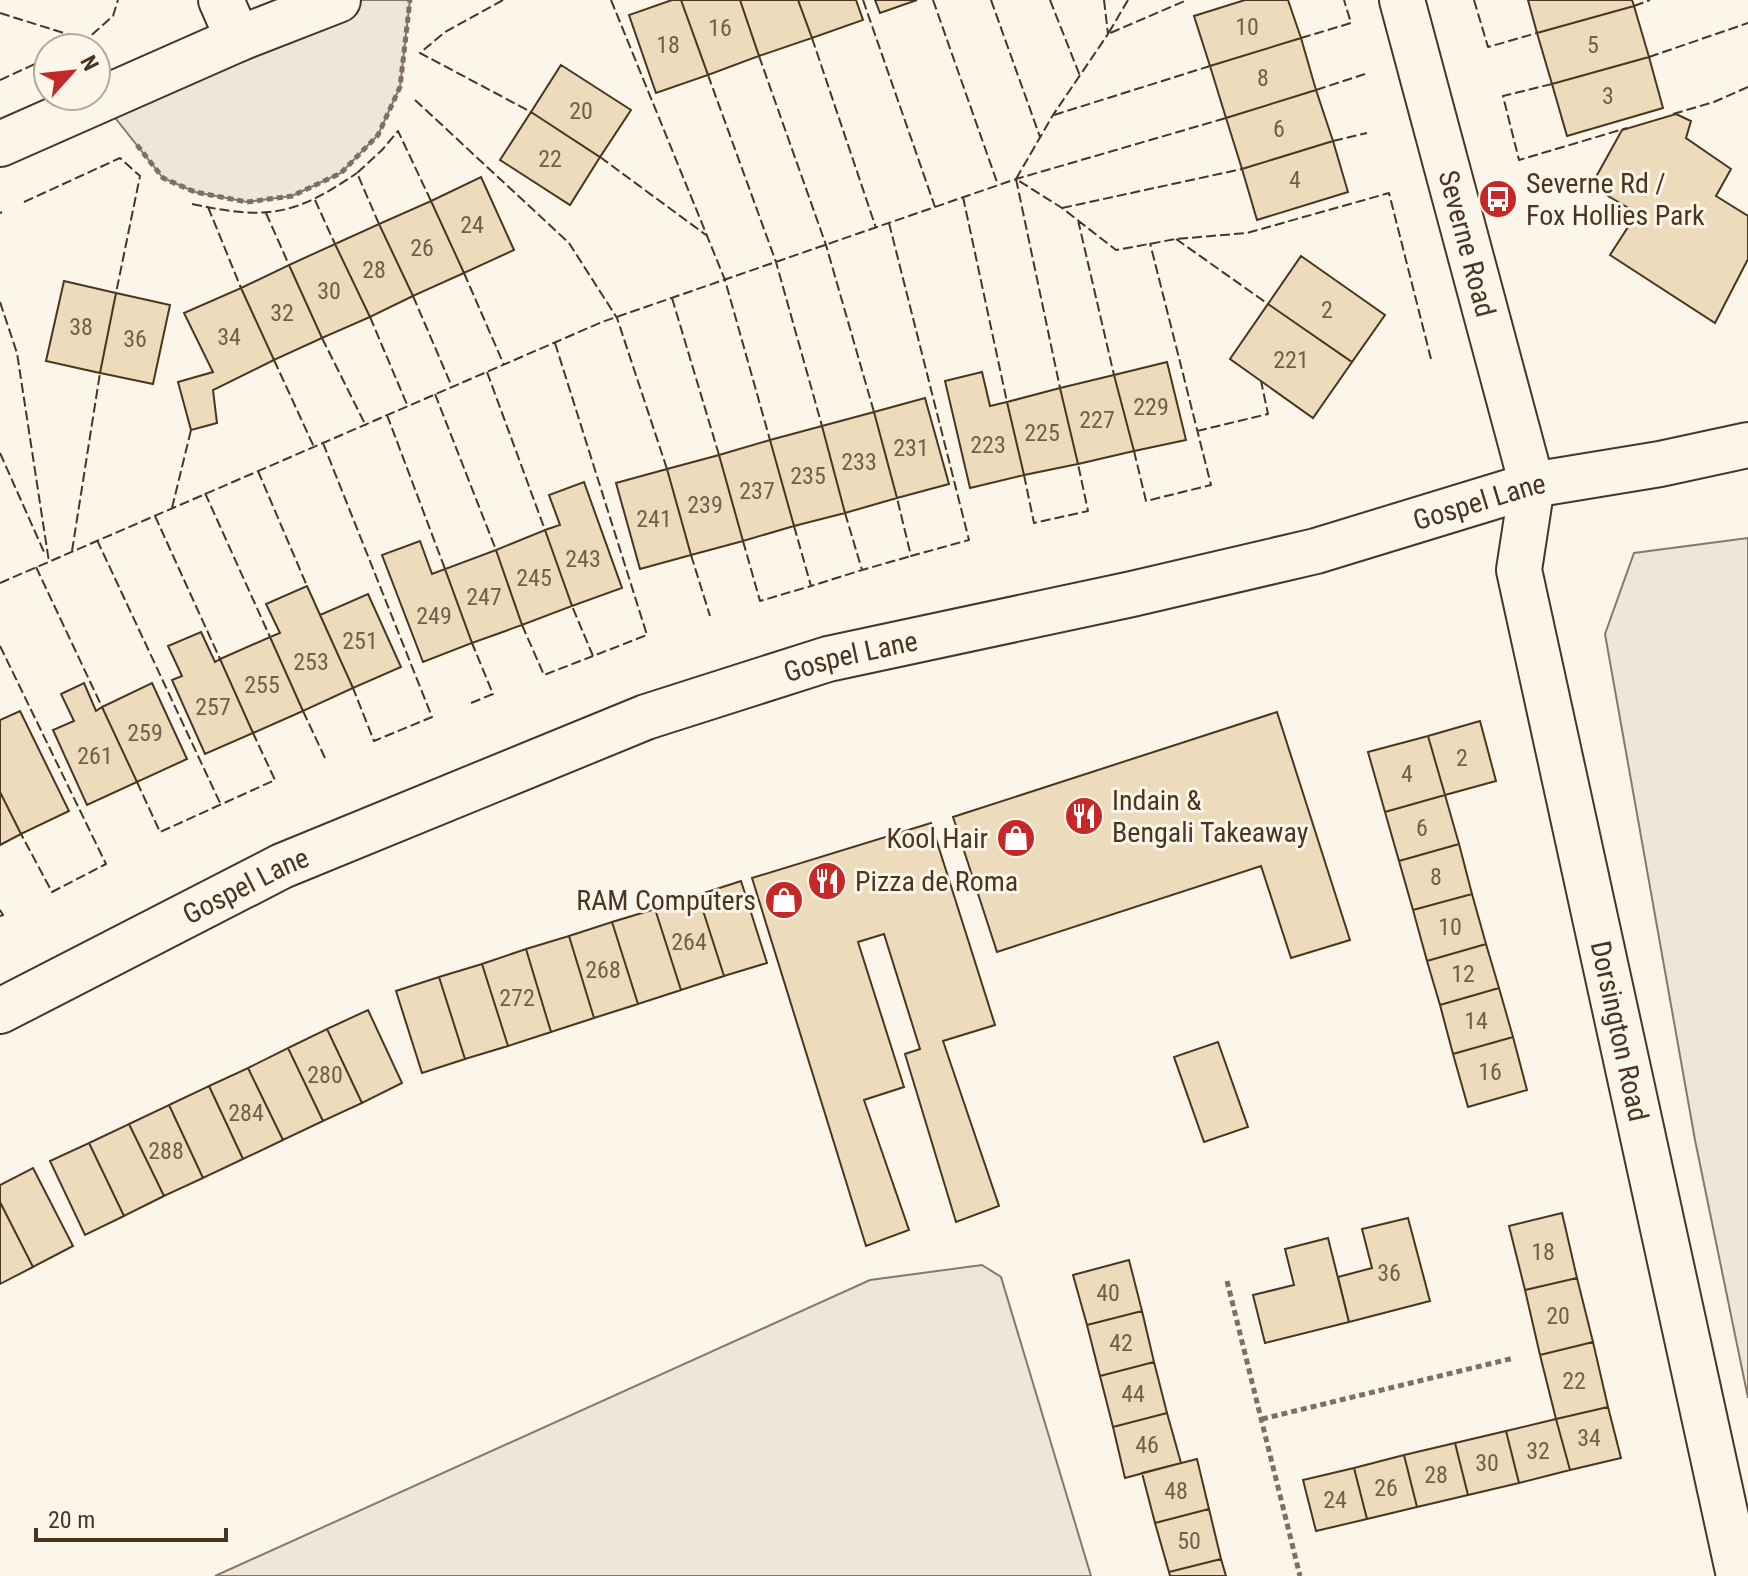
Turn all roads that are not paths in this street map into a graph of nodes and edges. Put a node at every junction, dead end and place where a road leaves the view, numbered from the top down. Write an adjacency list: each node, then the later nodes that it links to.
1 (338, 0): 3 (street)
2 (1402, 0): 6 (street, Severne Road)
3 (229, 19): 4 (street)
4 (0, 144)
5 (1748, 445): 6 (street, Gospel Lane)
6 (1532, 485): 7 (street, Gospel Lane); 8 (street, Dorsington Road)
7 (0, 1011)
8 (1739, 1576)

